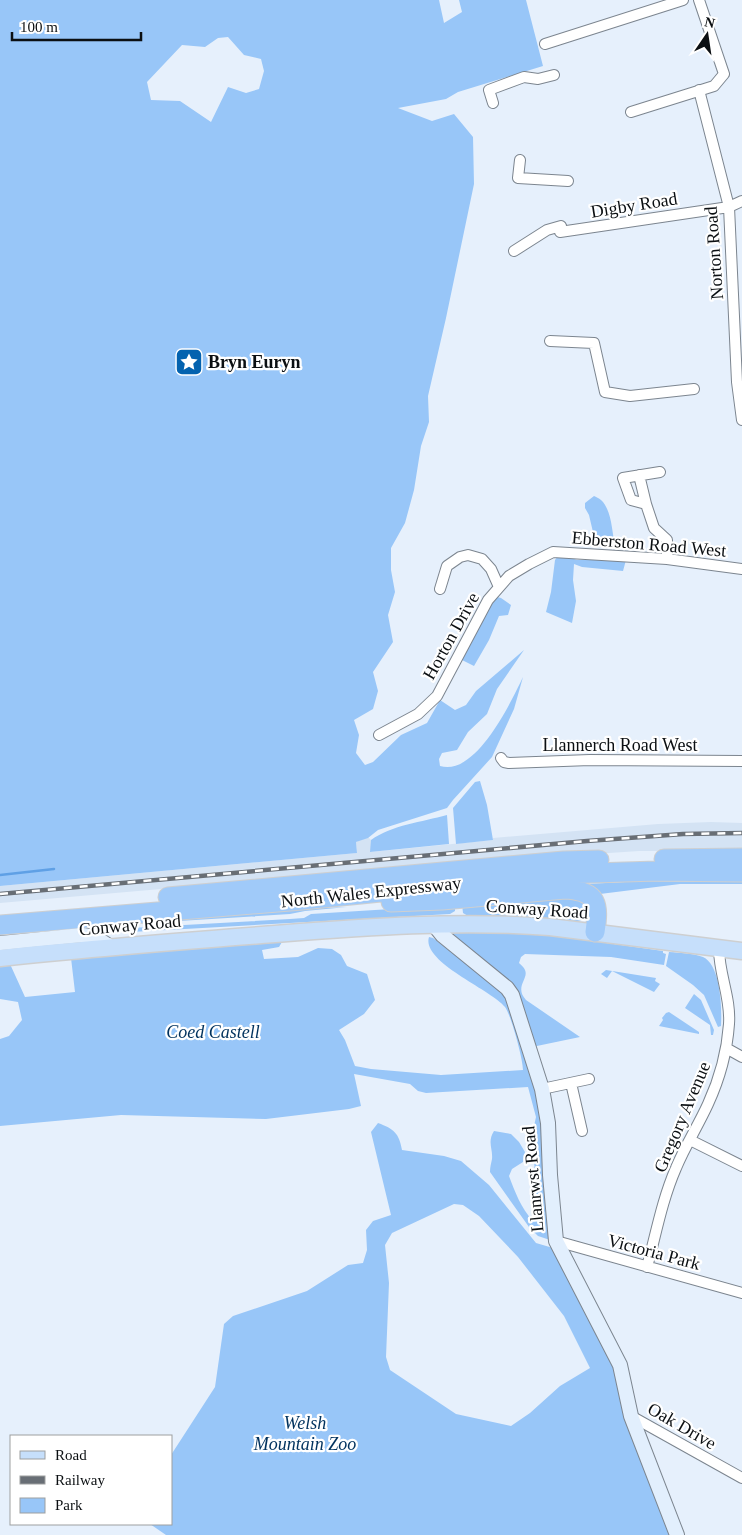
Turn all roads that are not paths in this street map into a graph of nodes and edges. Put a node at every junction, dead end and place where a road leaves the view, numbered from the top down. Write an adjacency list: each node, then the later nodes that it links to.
1 (683, 0): 3 (street)
2 (699, 0): 5 (street)
3 (544, 44)
4 (554, 75): 6 (street)
5 (699, 90): 7 (street); 11 (street, Norton Road)
6 (493, 103)
7 (631, 112)
8 (520, 160): 9 (street)
9 (568, 182)
10 (742, 201): 11 (street, Digby Road)
11 (730, 207): 12 (street, Digby Road); 15 (street, Norton Road)
12 (514, 251)
13 (550, 341): 14 (street)
14 (694, 390)
15 (742, 420)
16 (660, 472): 17 (street)
17 (639, 475): 18 (street); 18 (street)
18 (646, 504): 20 (street)
19 (552, 552): 20 (street, Ebberston Road West); 22 (street, Horton Drive)
20 (666, 559): 21 (street, Ebberston Road West)
21 (742, 569)
22 (499, 587): 23 (street); 24 (street, Horton Drive)
23 (440, 589)
24 (379, 735)
25 (501, 758): 26 (street, Llannerch Road West)
26 (742, 761)
27 (742, 858): 30 (highway, North Wales Expressway)
28 (742, 872): 29 (highway, North Wales Expressway)
29 (302, 900): 31 (highway, North Wales Expressway); 33 (highway)
30 (0, 912)
31 (0, 925)
32 (434, 925): 33 (main road, Conway Road); 35 (main road, Conway Road); 43 (street, Llanrwst Road)
33 (595, 932): 36 (main road, Conway Road)
34 (0, 943): 35 (street)
35 (110, 946): 38 (main road, Conway Road)
36 (718, 949): 37 (main road, Conway Road); 39 (street, Gregory Avenue)
37 (742, 952)
38 (0, 958)
39 (726, 1048): 40 (street); 45 (street, Gregory Avenue)
40 (742, 1057)
41 (588, 1079): 42 (street)
42 (571, 1083): 43 (street); 44 (street)
43 (542, 1089): 47 (street, Llanrwst Road)
44 (582, 1131)
45 (690, 1140): 46 (street); 48 (street, Gregory Avenue)
46 (742, 1166)
47 (556, 1242): 48 (street, Victoria Park); 50 (street, Llanrwst Road)
48 (647, 1267): 49 (street, Victoria Park)
49 (742, 1293)
50 (631, 1416): 51 (street, Oak Drive); 52 (street, Llanrwst Road)
51 (742, 1478)
52 (677, 1535)

